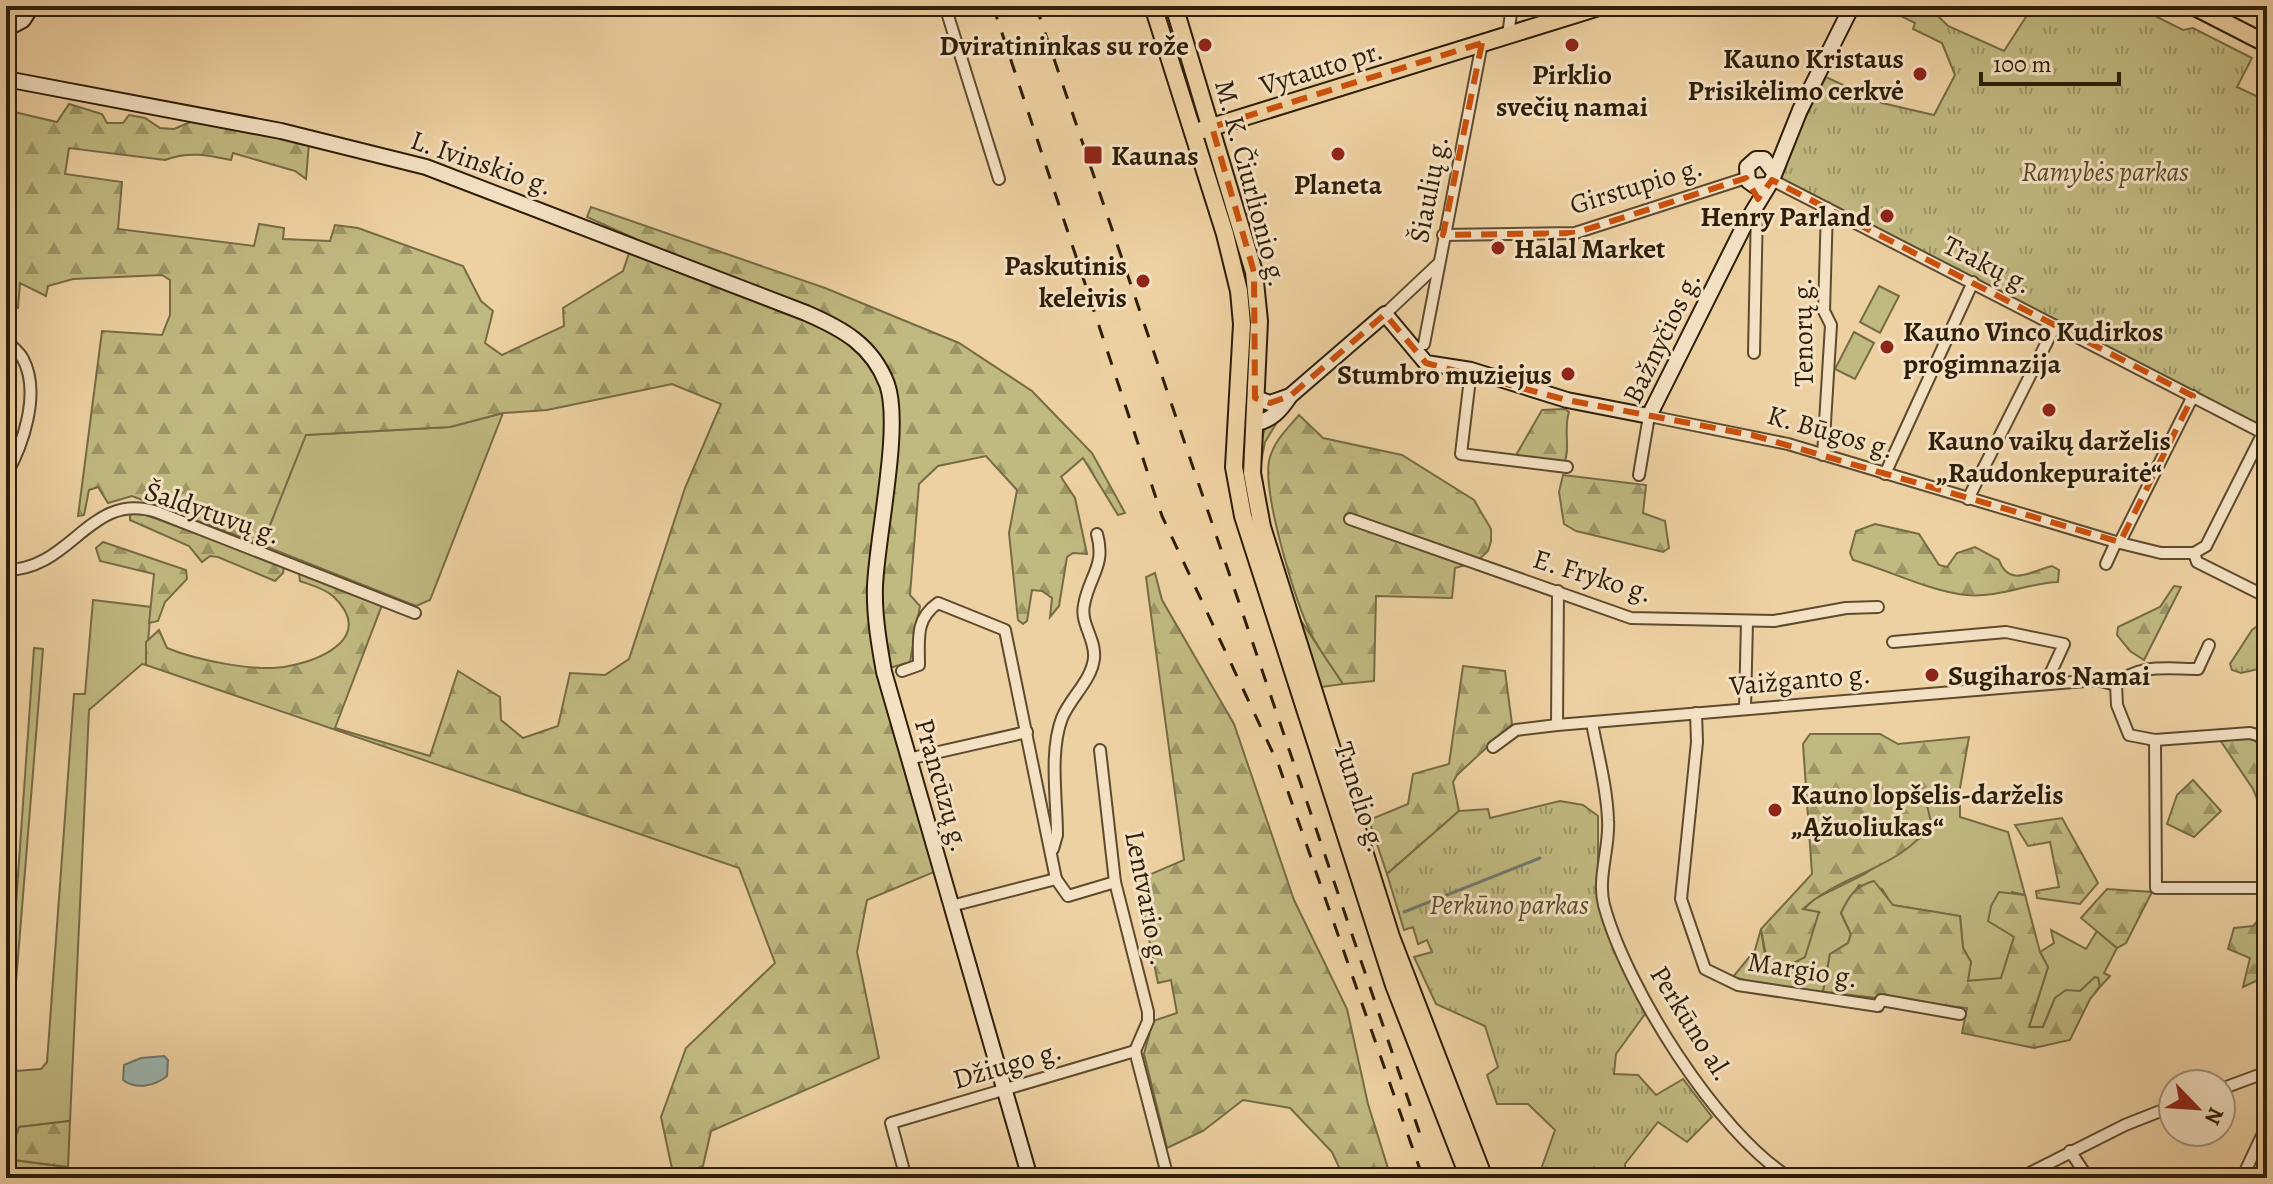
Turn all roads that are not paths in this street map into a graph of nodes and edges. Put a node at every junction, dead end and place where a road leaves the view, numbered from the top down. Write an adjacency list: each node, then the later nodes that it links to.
1 (32, 6): 9 (street)
2 (945, 6): 19 (street)
3 (1153, 6): 15 (main road, M. K. Čiurlionio g.)
4 (1174, 6): 14 (main road, M. K. Čiurlionio g.)
5 (1512, 6): 10 (street)
6 (1602, 6): 10 (main road, Vytauto pr.)
7 (1852, 6): 18 (street, Bažnyčios g.)
8 (2193, 6): 12 (main road)
9 (6, 29)
10 (1508, 35): 11 (main road, Vytauto pr.)
11 (1482, 43): 14 (main road, Vytauto pr.); 23 (street, Šiaulių g.)
12 (2267, 44)
13 (6, 79): 32 (street, L. Ivinskio g.)
14 (1212, 127): 15 (main road, Vytauto pr.); 16 (main road, M. K. Čiurlionio g.)
15 (1192, 133): 17 (main road, M. K. Čiurlionio g.)
16 (1223, 163): 17 (main road); 35 (main road, M. K. Čiurlionio g.)
17 (1204, 169): 37 (main road, M. K. Čiurlionio g.)
18 (1763, 177): 20 (street, Bažnyčios g.); 21 (street, Trakų g.); 22 (street, Bažnyčios g.); 23 (street, Girstupio g.)
19 (999, 179)
20 (1757, 205): 22 (street, Bažnyčios g.); 30 (street, Bažnyčios g.)
21 (1827, 208): 25 (street, Trakų g.); 40 (street, Tenorų g.)
22 (1744, 226): 36 (street, Bažnyčios g.)
23 (1443, 235): 24 (street, Šiaulių g.)
24 (1438, 264): 26 (street); 29 (street, Šiaulių g.)
25 (1973, 282): 27 (street, Trakų g.); 42 (street)
26 (1385, 314): 31 (street, K. Būgos g.); 33 (street)
27 (2055, 326): 34 (street, Trakų g.); 45 (street)
28 (6, 340): 43 (street)
29 (1424, 344)
30 (1754, 353)
31 (1471, 370): 36 (street, K. Būgos g.); 41 (street)
32 (890, 396): 71 (street, Prancūzų g.)
33 (1290, 396): 35 (street); 38 (street)
34 (2193, 396): 39 (street, Trakų g.); 48 (street)
35 (1255, 398): 38 (main road, M. K. Čiurlionio g.)
36 (1649, 416): 40 (street, K. Būgos g.); 44 (street, Bažnyčios g.)
37 (1234, 424): 38 (main road); 88 (main road, Tunelio g.)
38 (1254, 424): 89 (main road, Tunelio g.)
39 (2265, 434): 49 (street)
40 (1823, 455): 42 (street, K. Būgos g.)
41 (1567, 467)
42 (1885, 474): 45 (street, K. Būgos g.)
43 (6, 475)
44 (1639, 475)
45 (1968, 499): 48 (street, K. Būgos g.)
46 (1350, 519): 52 (street, E. Fryko g.)
47 (1097, 534): 72 (street)
48 (2118, 542): 49 (street, K. Būgos g.); 50 (street)
49 (2194, 553): 53 (street)
50 (2106, 564)
51 (6, 570): 55 (street, Šaldytuvų g.)
52 (1558, 591): 56 (street, E. Fryko g.); 65 (street)
53 (2267, 597)
54 (1878, 607): 56 (street, E. Fryko g.)
55 (415, 613)
56 (1747, 621): 62 (street)
57 (1893, 642): 60 (street)
58 (2209, 645): 61 (street, Vaižganto g.)
59 (902, 671): 66 (street)
60 (2046, 683): 61 (street, Vaižganto g.); 62 (street, Vaižganto g.)
61 (2116, 685): 68 (street)
62 (1745, 708): 63 (street, Vaižganto g.)
63 (1696, 713): 64 (street, Vaižganto g.); 77 (street, Margio g.)
64 (1592, 723): 65 (street, Vaižganto g.); 90 (street, Perkūno al.)
65 (1557, 725): 69 (street, Vaižganto g.)
66 (1027, 732): 71 (street); 72 (street)
67 (2267, 738): 68 (street)
68 (2155, 740): 75 (street)
69 (1493, 747)
70 (1100, 750): 74 (street, Lentvario g.)
71 (908, 759): 76 (street, Prancūzų g.)
72 (1051, 853): 73 (street)
73 (1056, 879): 74 (street); 76 (street)
74 (1115, 882): 78 (street, Lentvario g.)
75 (2267, 888)
76 (951, 906): 81 (street, Prancūzų g.)
77 (1960, 1014)
78 (1135, 1051): 81 (street, Džiugo g.); 87 (street)
79 (2267, 1072): 80 (street)
80 (2237, 1083)
81 (1004, 1090): 85 (street, Džiugo g.); 86 (street, Prancūzų g.)
82 (2157, 1113): 84 (street)
83 (2267, 1125): 93 (street)
84 (2070, 1151): 91 (street); 92 (street)
85 (906, 1178)
86 (1030, 1178)
87 (1168, 1178)
88 (1469, 1178)
89 (1484, 1178)
90 (1790, 1178)
91 (2020, 1178)
92 (2088, 1178)
93 (2242, 1178)

